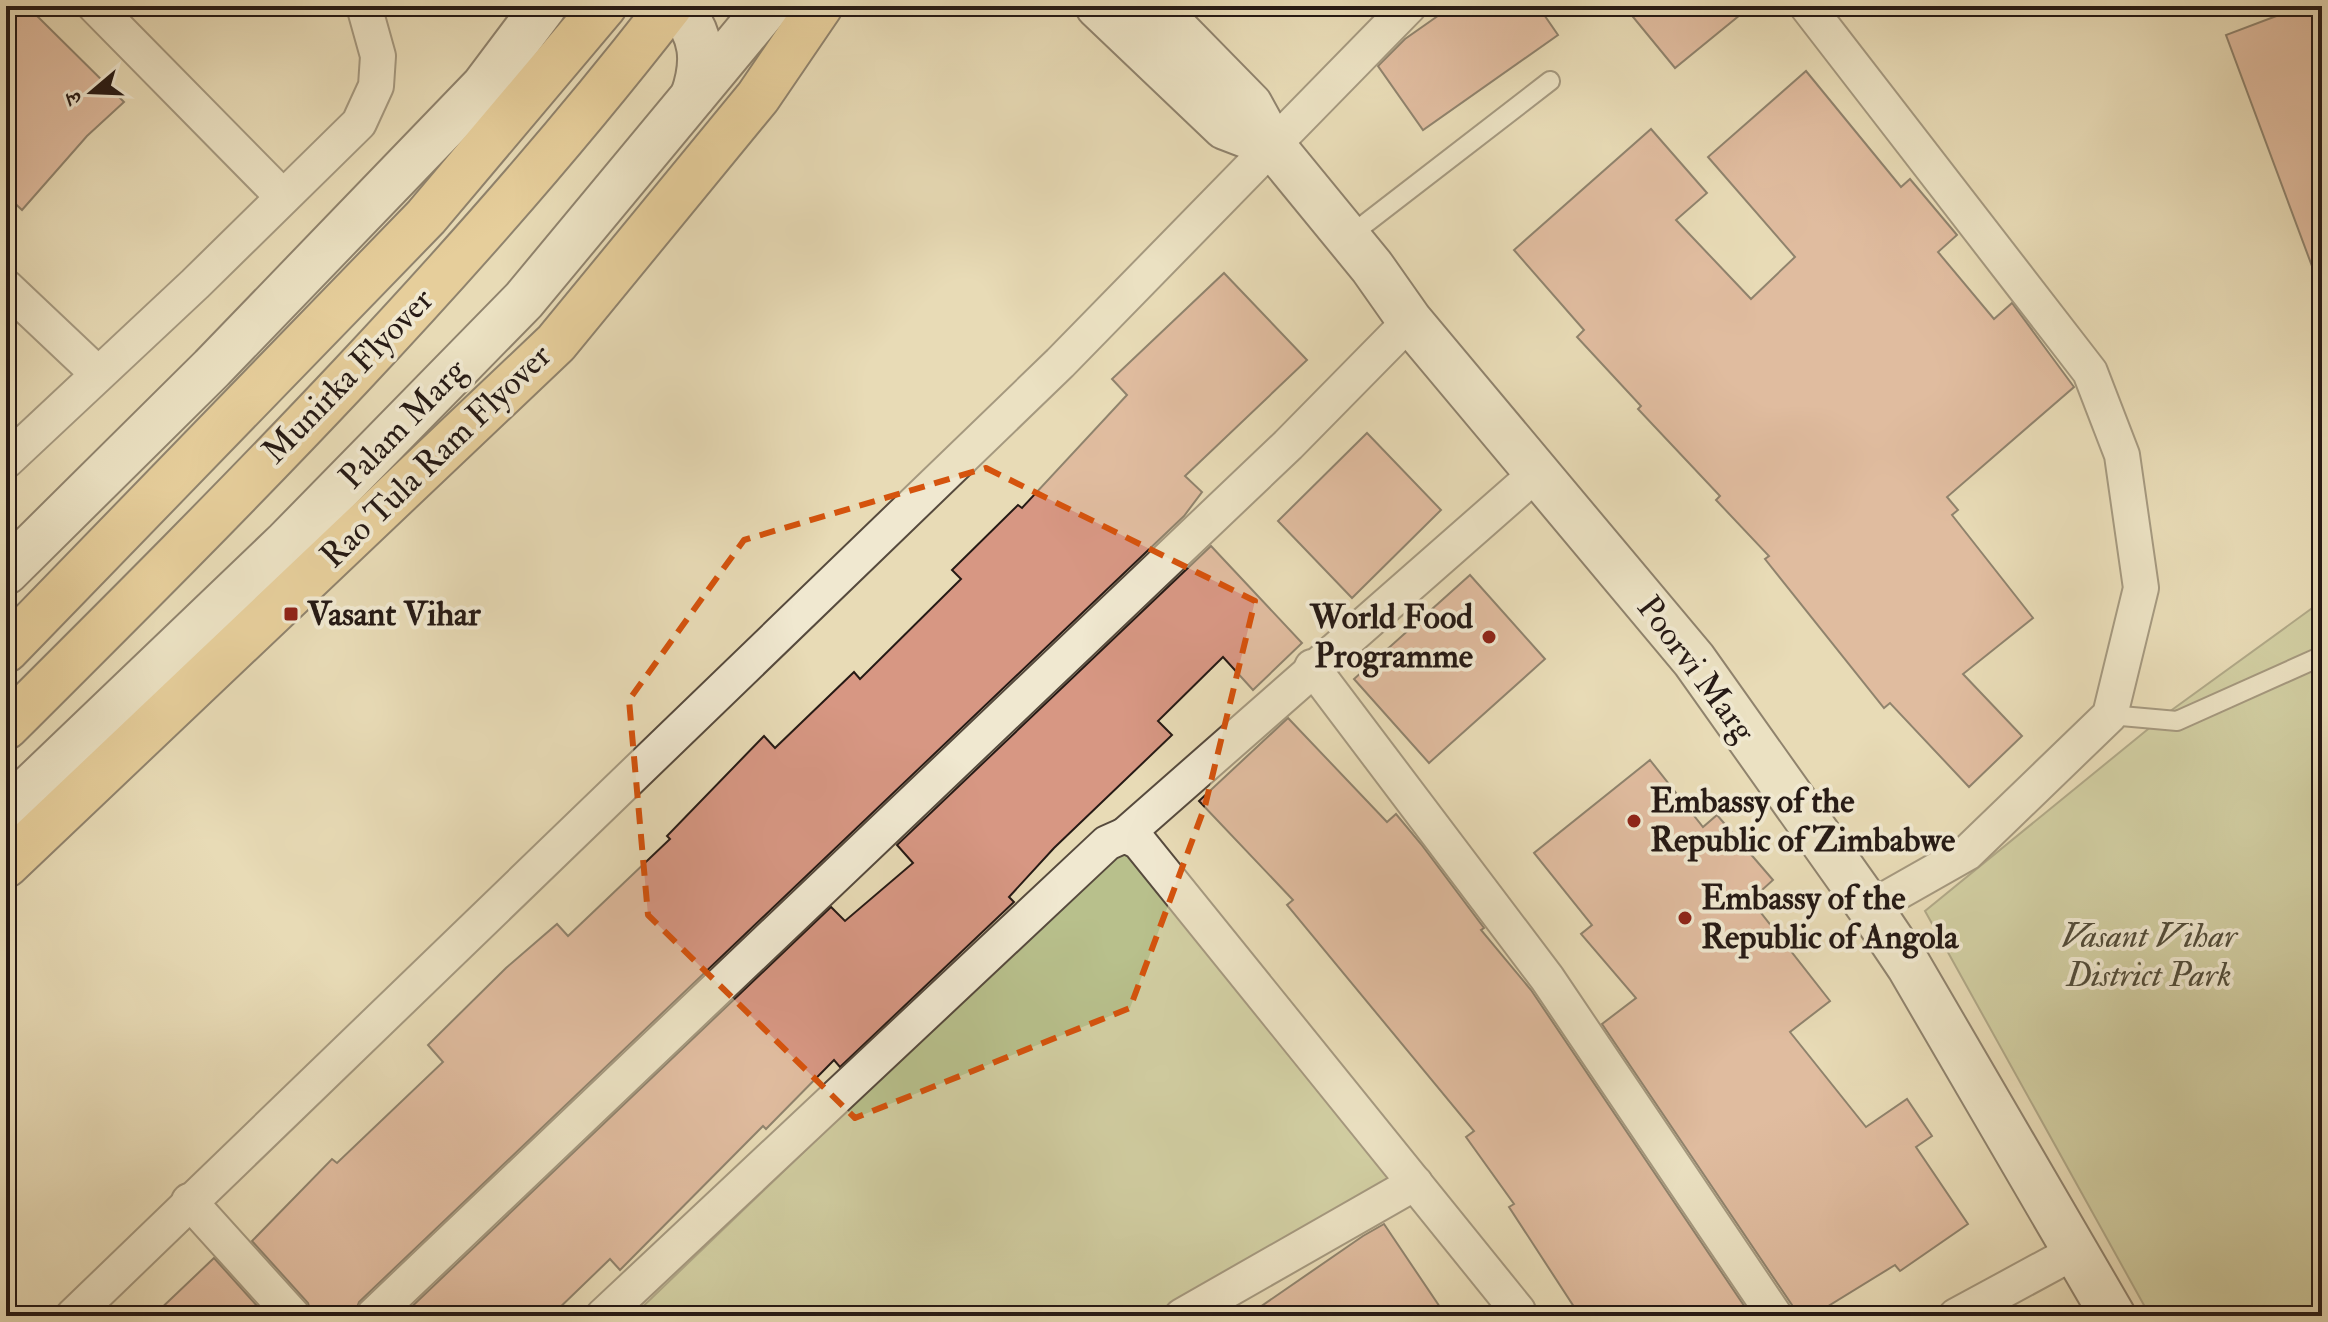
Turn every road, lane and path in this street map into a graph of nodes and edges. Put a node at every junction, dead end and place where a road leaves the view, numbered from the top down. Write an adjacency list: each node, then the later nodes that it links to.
1 (95, 6): 16 (street)
2 (364, 6): 16 (street)
3 (544, 6): 23 (main road)
4 (604, 6): 24 (main road, Munirka Flyover)
5 (670, 6): 28 (main road, Munirka Flyover)
6 (678, 6): 14 (main road)
7 (768, 6): 14 (main road, Palam Marg)
8 (820, 6): 31 (main road, Rao Tula Ram Flyover)
9 (1098, 6): 15 (main road, Poorvi Marg)
10 (1153, 6): 15 (main road, Poorvi Marg)
11 (1409, 6): 15 (street)
12 (1807, 6): 27 (street)
13 (1550, 81): 17 (lane)
14 (693, 96): 29 (main road, Palam Marg)
15 (1272, 145): 17 (main road, Poorvi Marg); 34 (street)
16 (283, 197): 20 (street)
17 (1348, 237): 19 (main road, Poorvi Marg)
18 (6, 287): 20 (street)
19 (1410, 321): 22 (main road, Poorvi Marg); 39 (street)
20 (98, 374): 21 (street)
21 (6, 461)
22 (1537, 473): 26 (street); 32 (main road, Poorvi Marg)
23 (6, 572)
24 (6, 650)
25 (2322, 656): 27 (lane)
26 (1312, 667): 30 (street); 42 (street)
27 (2110, 715): 32 (street)
28 (6, 727)
29 (6, 811)
30 (1125, 835): 33 (street); 40 (street)
31 (6, 865)
32 (1870, 908): 35 (main road, Poorvi Marg)
33 (1415, 1183): 36 (street); 41 (street)
34 (189, 1201): 37 (street); 38 (street)
35 (2074, 1252): 43 (street); 44 (main road, Poorvi Marg)
36 (1518, 1311)
37 (73, 1316)
38 (293, 1316)
39 (373, 1316)
40 (603, 1316)
41 (1182, 1316)
42 (1775, 1316)
43 (1956, 1316)
44 (2113, 1316)

